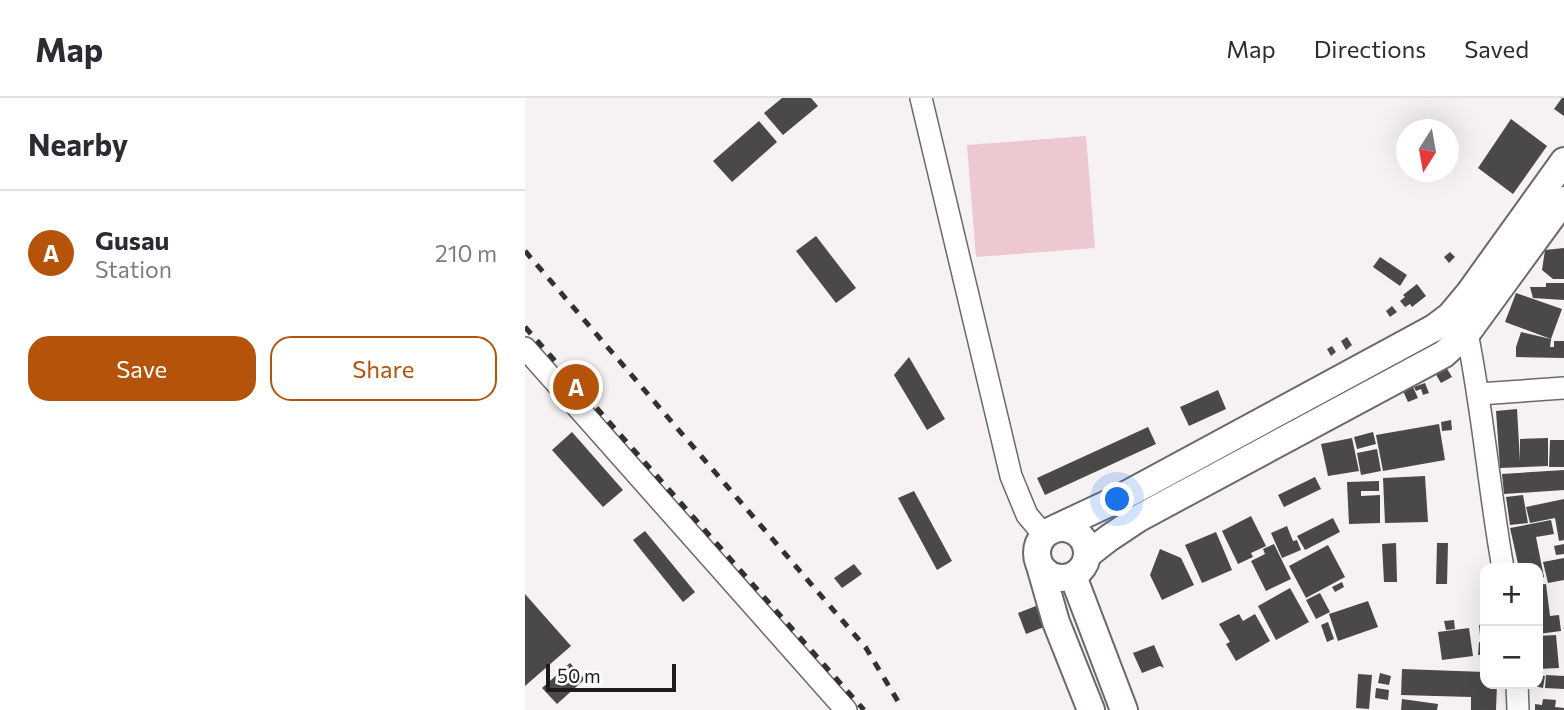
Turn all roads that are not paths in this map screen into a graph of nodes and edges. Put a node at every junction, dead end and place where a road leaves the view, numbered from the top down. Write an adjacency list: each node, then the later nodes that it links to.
1 (921, 98): 8 (street)
2 (1564, 161): 8 (street)
3 (1564, 200): 4 (street)
4 (1467, 333): 7 (street); 11 (street)
5 (525, 348): 13 (street)
6 (1564, 388): 7 (street)
7 (1479, 394): 9 (street)
8 (1050, 531): 10 (street); 11 (street)
9 (1502, 563)
10 (1040, 566): 11 (street); 14 (street)
11 (1080, 566): 15 (street)
12 (1517, 689): 16 (street)
13 (846, 710)
14 (1091, 710)
15 (1124, 710)
16 (1518, 710)

